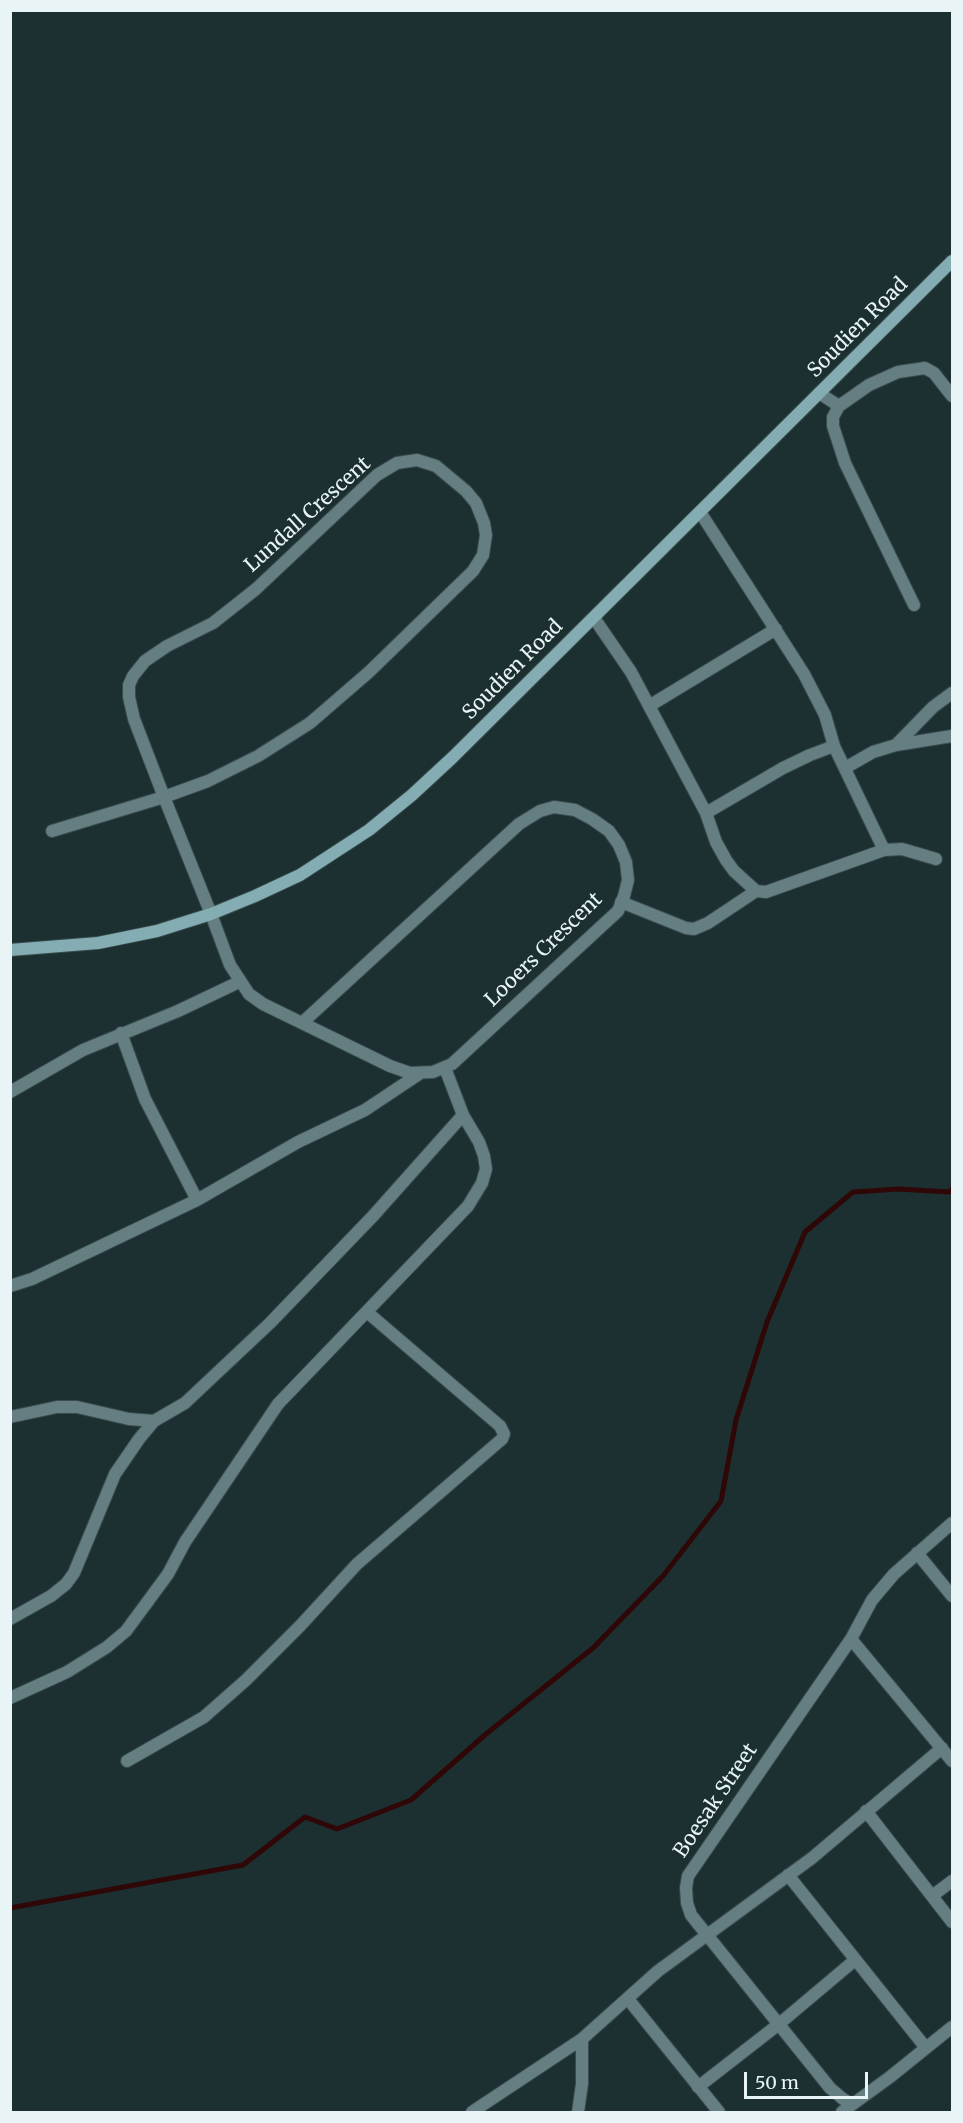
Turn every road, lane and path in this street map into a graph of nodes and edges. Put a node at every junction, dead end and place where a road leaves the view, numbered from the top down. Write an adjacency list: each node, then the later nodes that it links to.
1 (952, 261): 2 (street, Soudien Road)
2 (819, 393): 4 (street); 5 (street, Soudien Road)
3 (952, 396): 4 (street)
4 (839, 406): 6 (street)
5 (700, 512): 7 (street, Soudien Road); 8 (street)
6 (915, 605)
7 (594, 618): 10 (street); 22 (street, Soudien Road)
8 (776, 629): 10 (street); 13 (street)
9 (952, 693): 12 (street)
10 (649, 706): 16 (street)
11 (952, 736): 12 (street)
12 (896, 745): 14 (street)
13 (834, 746): 14 (street); 16 (street)
14 (845, 768): 18 (street)
15 (164, 797): 15 (street, Lundall Crescent); 17 (street); 22 (street, Lundall Crescent)
16 (706, 813): 20 (street)
17 (52, 831)
18 (884, 850): 19 (street); 20 (street)
19 (936, 859)
20 (756, 891): 21 (street)
21 (621, 902): 25 (street, Looers Crescent); 27 (street, Looers Crescent)
22 (211, 914): 23 (street, Soudien Road); 24 (street, Looers Crescent)
23 (10, 950)
24 (239, 982): 25 (street, Looers Crescent); 26 (street)
25 (303, 1022): 28 (street, Looers Crescent)
26 (121, 1033): 29 (street); 31 (street)
27 (445, 1068): 28 (street, Looers Crescent); 30 (street)
28 (419, 1074): 31 (street)
29 (10, 1092)
30 (463, 1115): 33 (street); 35 (street)
31 (197, 1200): 32 (street)
32 (10, 1286)
33 (367, 1312): 41 (street); 43 (street)
34 (10, 1417): 35 (street)
35 (154, 1421): 39 (street)
36 (952, 1523): 37 (street, Boesak Street)
37 (917, 1553): 38 (street); 40 (street, Boesak Street)
38 (952, 1596)
39 (10, 1619)
40 (851, 1639): 42 (street); 50 (street, Boesak Street)
41 (10, 1698)
42 (942, 1749): 44 (street); 45 (street)
43 (127, 1761)
44 (952, 1761)
45 (866, 1811): 46 (street); 48 (street)
46 (788, 1875): 50 (street); 51 (street)
47 (952, 1881): 48 (street)
48 (932, 1896): 49 (street)
49 (952, 1922)
50 (706, 1935): 52 (street); 53 (street, Boesak Street)
51 (855, 1960): 53 (street); 56 (street)
52 (628, 1999): 55 (street); 57 (street)
53 (779, 2024): 57 (street); 58 (street, Boesak Street)
54 (952, 2027): 56 (street, Boesak Street)
55 (582, 2039): 59 (street); 60 (street)
56 (926, 2048): 58 (street, Boesak Street)
57 (698, 2087): 61 (street)
58 (847, 2108)
59 (471, 2112)
60 (578, 2112)
61 (719, 2112)

